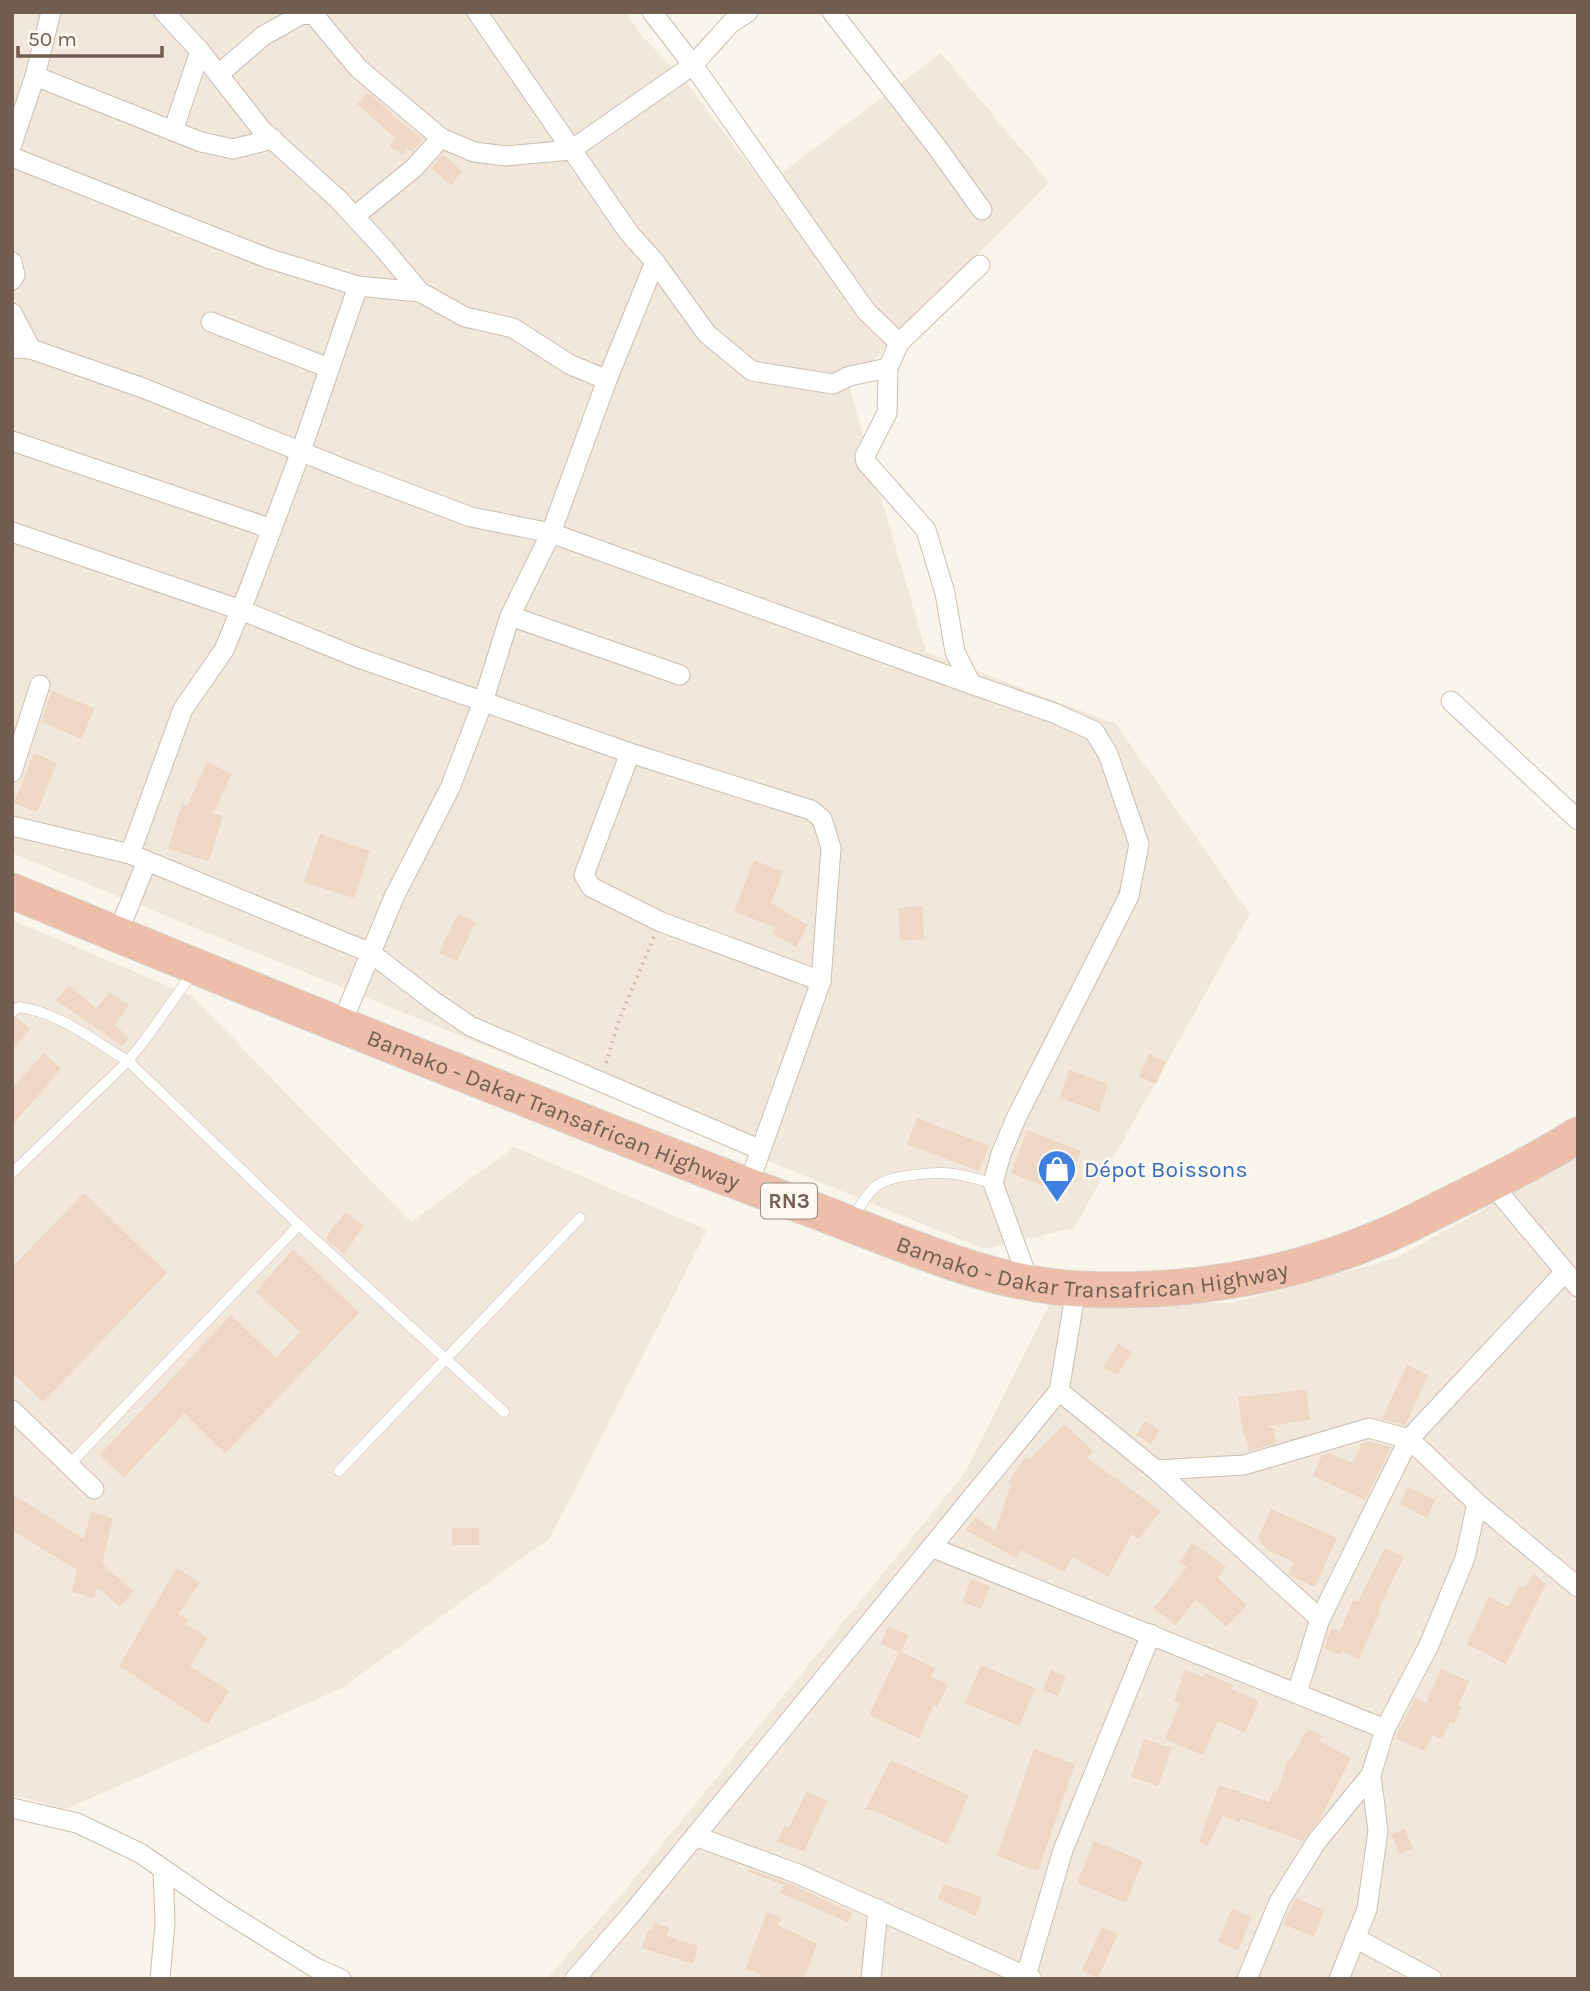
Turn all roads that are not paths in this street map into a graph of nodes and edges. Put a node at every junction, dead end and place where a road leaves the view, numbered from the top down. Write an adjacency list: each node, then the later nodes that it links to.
1 (51, 12): 10 (street)
2 (164, 12): 7 (street)
3 (477, 12): 15 (street)
4 (652, 12): 8 (street)
5 (748, 12): 8 (street)
6 (832, 12): 17 (street)
7 (200, 51): 9 (street); 11 (street)
8 (693, 65): 15 (street); 27 (street)
9 (219, 74): 12 (street); 13 (street)
10 (34, 76): 11 (street); 14 (street)
11 (173, 131): 13 (street)
12 (441, 138): 15 (street); 18 (street)
13 (273, 139): 18 (street)
14 (12, 144)
15 (571, 150): 20 (street)
16 (12, 157): 23 (street)
17 (982, 210)
18 (355, 216): 24 (street)
19 (12, 262): 22 (street)
20 (655, 262): 30 (street); 31 (street)
21 (980, 265): 27 (street)
22 (12, 280)
23 (358, 286): 24 (street); 29 (street)
24 (420, 292): 31 (street)
25 (12, 313): 28 (street)
26 (211, 322): 29 (street)
27 (899, 343): 30 (street)
28 (22, 348): 33 (street)
29 (329, 368): 33 (street)
30 (888, 368): 40 (street)
31 (607, 380): 36 (street)
32 (12, 441): 34 (street)
33 (301, 451): 34 (street); 36 (street)
34 (272, 528): 37 (street)
35 (12, 532): 37 (street)
36 (551, 533): 38 (street); 40 (street)
37 (241, 610): 43 (street); 48 (street)
38 (510, 616): 39 (street); 43 (street)
39 (680, 675)
40 (971, 684): 60 (street)
41 (40, 685): 45 (street)
42 (1451, 701): 46 (street)
43 (484, 702): 44 (street); 51 (street)
44 (630, 753): 53 (street); 53 (street)
45 (12, 772)
46 (1578, 820)
47 (12, 826): 48 (street)
48 (139, 858): 50 (street); 51 (street)
49 (12, 891): 50 (highway, Bamako - Dakar Transafrican Highway / RN3)
50 (117, 935): 52 (highway, Bamako - Dakar Transafrican Highway / RN3)
51 (371, 953): 55 (street); 58 (street)
52 (196, 968): 55 (highway, Bamako - Dakar Transafrican Highway / RN3); 56 (lane)
53 (821, 981): 58 (street)
54 (12, 1012): 56 (lane)
55 (341, 1025): 62 (highway, Bamako - Dakar Transafrican Highway / RN3)
56 (128, 1060): 59 (lane); 65 (lane)
57 (1578, 1135): 61 (highway, Bamako - Dakar Transafrican Highway / RN3)
58 (761, 1150): 62 (street)
59 (12, 1173)
60 (993, 1183): 64 (lane); 67 (street)
61 (1490, 1183): 66 (street); 68 (highway, Bamako - Dakar Transafrican Highway / RN3)
62 (748, 1186): 64 (highway, Bamako - Dakar Transafrican Highway / RN3)
63 (580, 1218): 69 (lane)
64 (851, 1223): 67 (highway, Bamako - Dakar Transafrican Highway / RN3)
65 (299, 1225): 69 (lane); 74 (lane)
66 (1571, 1280): 73 (street)
67 (1029, 1282): 68 (highway, Bamako - Dakar Transafrican Highway / RN3)
68 (1076, 1289): 70 (street)
69 (446, 1359): 72 (lane); 76 (lane)
70 (1059, 1391): 75 (street); 79 (street)
71 (12, 1410): 74 (street)
72 (504, 1412)
73 (1409, 1439): 75 (street); 78 (street); 81 (street)
74 (69, 1465): 77 (street)
75 (1156, 1470): 81 (street)
76 (339, 1471)
77 (94, 1489)
78 (1477, 1503): 80 (street); 84 (street)
79 (932, 1547): 82 (street); 87 (street)
80 (1578, 1587)
81 (1320, 1619): 83 (street)
82 (1151, 1634): 83 (street); 91 (street)
83 (1297, 1693): 84 (street)
84 (1384, 1729): 85 (street)
85 (1371, 1775): 90 (street); 96 (street)
86 (12, 1808): 88 (street)
87 (695, 1836): 89 (street); 94 (street)
88 (163, 1869): 92 (street); 93 (street)
89 (878, 1909): 91 (street); 95 (street)
90 (1355, 1938): 97 (street); 98 (street)
91 (1028, 1978)
92 (160, 1979)
93 (341, 1979)
94 (575, 1979)
95 (871, 1979)
96 (1247, 1979)
97 (1339, 1979)
98 (1432, 1979)

